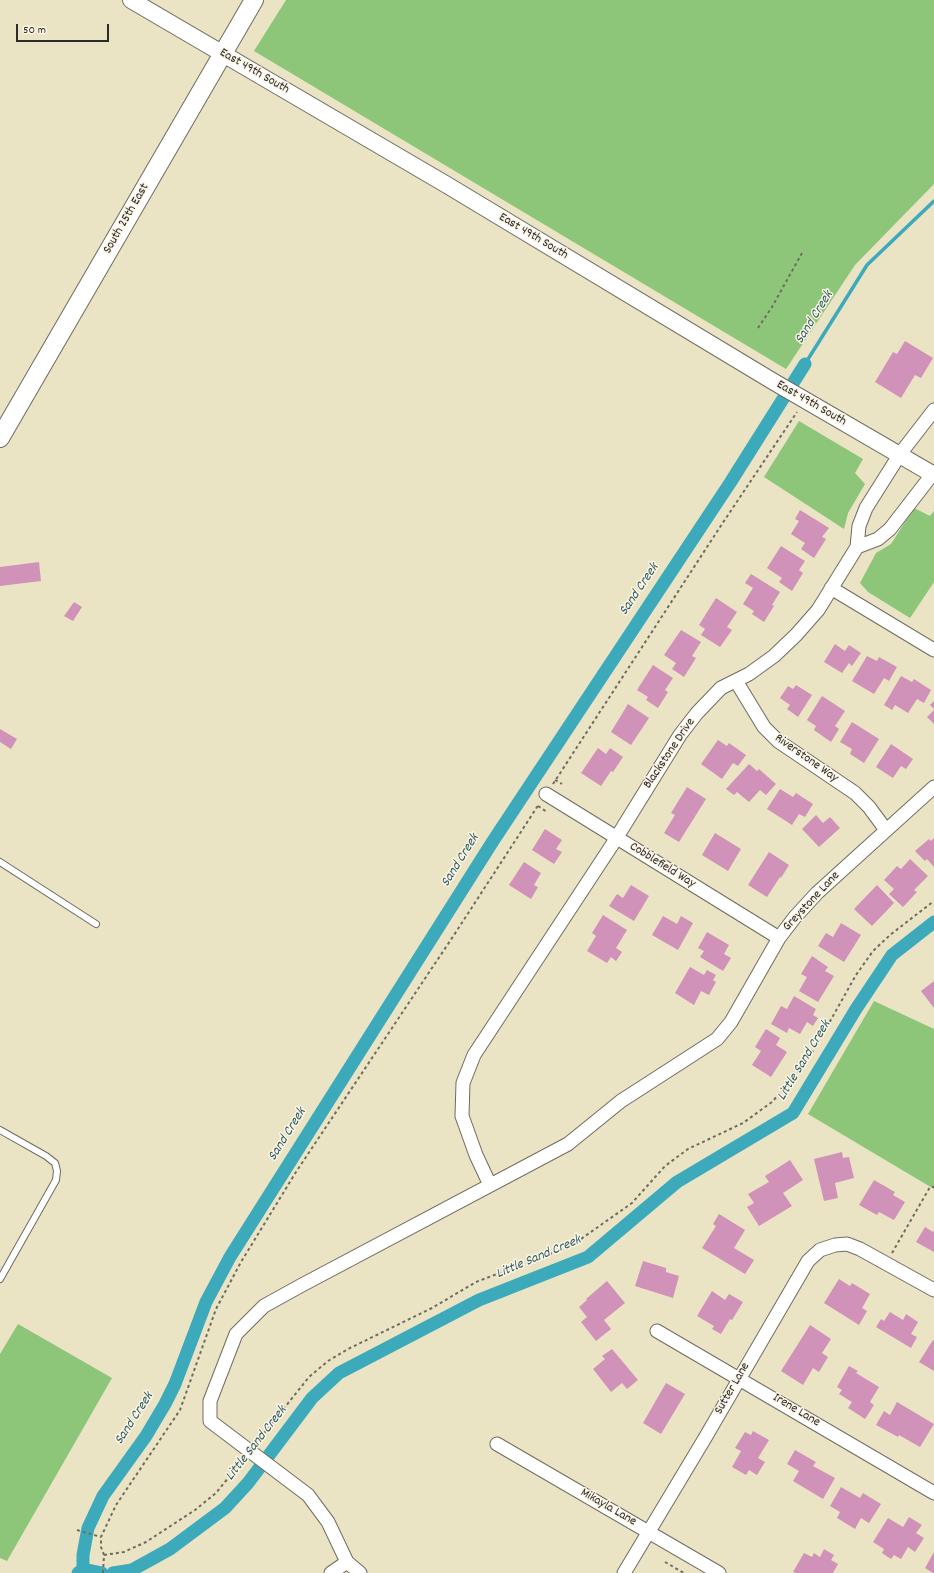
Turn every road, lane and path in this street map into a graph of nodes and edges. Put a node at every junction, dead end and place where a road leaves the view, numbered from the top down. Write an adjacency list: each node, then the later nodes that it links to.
1 (131, 0): 3 (street, East 49th South)
2 (254, 0): 3 (main road, South 25th East)
3 (222, 54): 6 (street, East 49th South); 8 (main road, South 25th East)
4 (802, 253): 5 (path)
5 (758, 328)
6 (805, 401): 9 (street, East 49th South); 15 (path)
7 (934, 410): 9 (street, Blackstone Drive)
8 (0, 438)
9 (900, 454): 10 (street, East 49th South); 11 (street, Blackstone Drive)
10 (934, 474): 11 (street)
11 (857, 547): 12 (street, Blackstone Drive)
12 (831, 588): 13 (street); 14 (street, Blackstone Drive)
13 (934, 650)
14 (736, 681): 21 (street, Riverstone Way); 22 (street, Blackstone Drive)
15 (555, 780): 16 (path); 18 (path)
16 (562, 784)
17 (934, 787): 21 (street, Greystone Lane)
18 (546, 794): 19 (path); 22 (street, Cobblefield Way)
19 (538, 806): 20 (path); 40 (path)
20 (547, 812)
21 (886, 830): 26 (street, Greystone Lane)
22 (616, 838): 26 (street, Cobblefield Way); 28 (street, Blackstone Drive)
23 (0, 862): 25 (lane)
24 (934, 901): 36 (path)
25 (96, 924)
26 (779, 938): 28 (street, Greystone Lane)
27 (0, 1130): 31 (lane)
28 (490, 1185): 36 (street, Greystone Lane)
29 (934, 1187): 30 (path)
30 (886, 1264): 32 (street, Sutter Lane); 34 (street, Sutter Lane)
31 (0, 1279)
32 (934, 1290)
33 (657, 1331): 34 (street, Irene Lane)
34 (739, 1378): 37 (street, Irene Lane); 39 (street, Sutter Lane)
35 (497, 1444): 39 (street, Mikayla Lane)
36 (250, 1452): 41 (path); 42 (street)
37 (934, 1493)
38 (77, 1530): 40 (path)
39 (649, 1532): 47 (street, Sutter Lane); 49 (street, Mikayla Lane)
40 (102, 1537): 41 (path)
41 (104, 1555): 44 (path)
42 (347, 1562): 45 (street); 46 (street)
43 (665, 1562): 48 (path)
44 (103, 1573)
45 (331, 1573)
46 (360, 1573)
47 (624, 1573)
48 (684, 1573)
49 (720, 1573)

